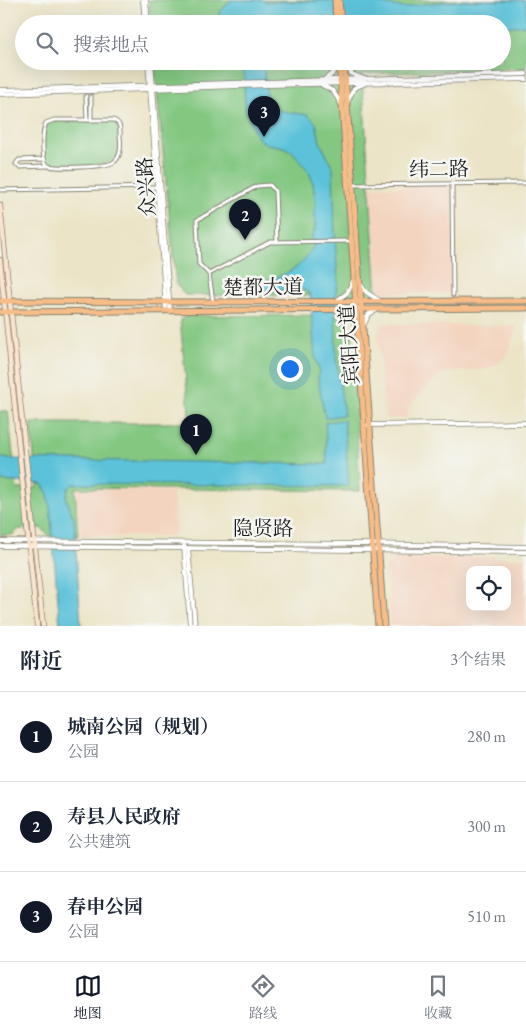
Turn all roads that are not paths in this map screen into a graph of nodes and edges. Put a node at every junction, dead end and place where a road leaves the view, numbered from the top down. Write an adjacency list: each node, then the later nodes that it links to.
1 (145, 0): 4 (street)
2 (334, 0): 5 (main road)
3 (339, 0): 6 (main road)
4 (146, 15)
5 (335, 15)
6 (340, 15)
7 (150, 70): 17 (street, 众兴路)
8 (334, 70): 16 (street)
9 (340, 70): 15 (main road, 宾阳大道)
10 (344, 70): 15 (main road, 宾阳大道)
11 (349, 70): 14 (street)
12 (526, 74): 14 (street)
13 (526, 79): 14 (street)
14 (369, 80): 15 (street); 20 (street)
15 (343, 81): 16 (street); 20 (main road, 宾阳大道)
16 (318, 82): 17 (street); 20 (street)
17 (151, 88): 18 (street); 27 (street, 众兴路)
18 (0, 92)
19 (88, 96): 21 (street)
20 (345, 110): 25 (main road, 宾阳大道); 30 (main road, 宾阳大道)
21 (89, 120): 22 (street); 23 (street)
22 (44, 159): 23 (street); 23 (street)
23 (48, 166)
24 (526, 183): 25 (street, 纬二路)
25 (353, 185): 34 (main road, 宾阳大道)
26 (452, 186): 35 (street)
27 (159, 187): 28 (street); 42 (street, 众兴路); 48 (street, 众兴路)
28 (0, 190)
29 (0, 205): 36 (main road)
30 (352, 241): 31 (street); 34 (main road, 宾阳大道)
31 (277, 242): 33 (street); 33 (street)
32 (0, 260): 36 (main road)
33 (210, 274): 43 (street)
34 (356, 277): 37 (street); 38 (main road, 宾阳大道); 39 (street)
35 (452, 298): 40 (main road, 楚都大道); 41 (main road, 楚都大道); 47 (main road)
36 (5, 301): 42 (main road, 楚都大道); 51 (main road)
37 (336, 301): 38 (main road, 楚都大道); 43 (main road, 楚都大道)
38 (358, 301): 39 (main road, 楚都大道); 50 (main road, 宾阳大道)
39 (382, 301): 40 (main road, 楚都大道)
40 (430, 301): 46 (main road)
41 (526, 301)
42 (169, 302): 43 (main road, 楚都大道); 48 (street, 众兴路)
43 (213, 302)
44 (526, 308): 47 (main road, 楚都大道)
45 (383, 309): 46 (main road, 楚都大道); 50 (main road, 楚都大道); 52 (street)
46 (430, 309): 47 (main road, 楚都大道)
47 (451, 309)
48 (168, 310): 49 (main road, 楚都大道); 51 (main road, 楚都大道)
49 (337, 310): 50 (main road, 楚都大道); 52 (street)
50 (359, 310): 52 (main road, 宾阳大道)
51 (5, 312): 57 (main road); 58 (main road)
52 (361, 332): 54 (main road, 宾阳大道)
53 (526, 423): 54 (street)
54 (367, 425): 60 (main road, 宾阳大道)
55 (0, 541): 57 (street, 隐贤路)
56 (184, 542): 58 (street, 隐贤路); 60 (street, 隐贤路); 62 (street)
57 (29, 544): 58 (street, 隐贤路); 59 (street, 隐贤路); 64 (main road)
58 (35, 544): 62 (street, 隐贤路); 65 (main road)
59 (0, 546)
60 (376, 547): 61 (street, 隐贤路); 62 (street, 隐贤路); 63 (street, 隐贤路); 68 (main road, 宾阳大道); 69 (main road, 宾阳大道)
61 (526, 547)
62 (186, 548): 66 (street); 67 (street)
63 (526, 552)
64 (37, 626)
65 (43, 626)
66 (190, 626)
67 (195, 626)
68 (378, 626)
69 (384, 626)

